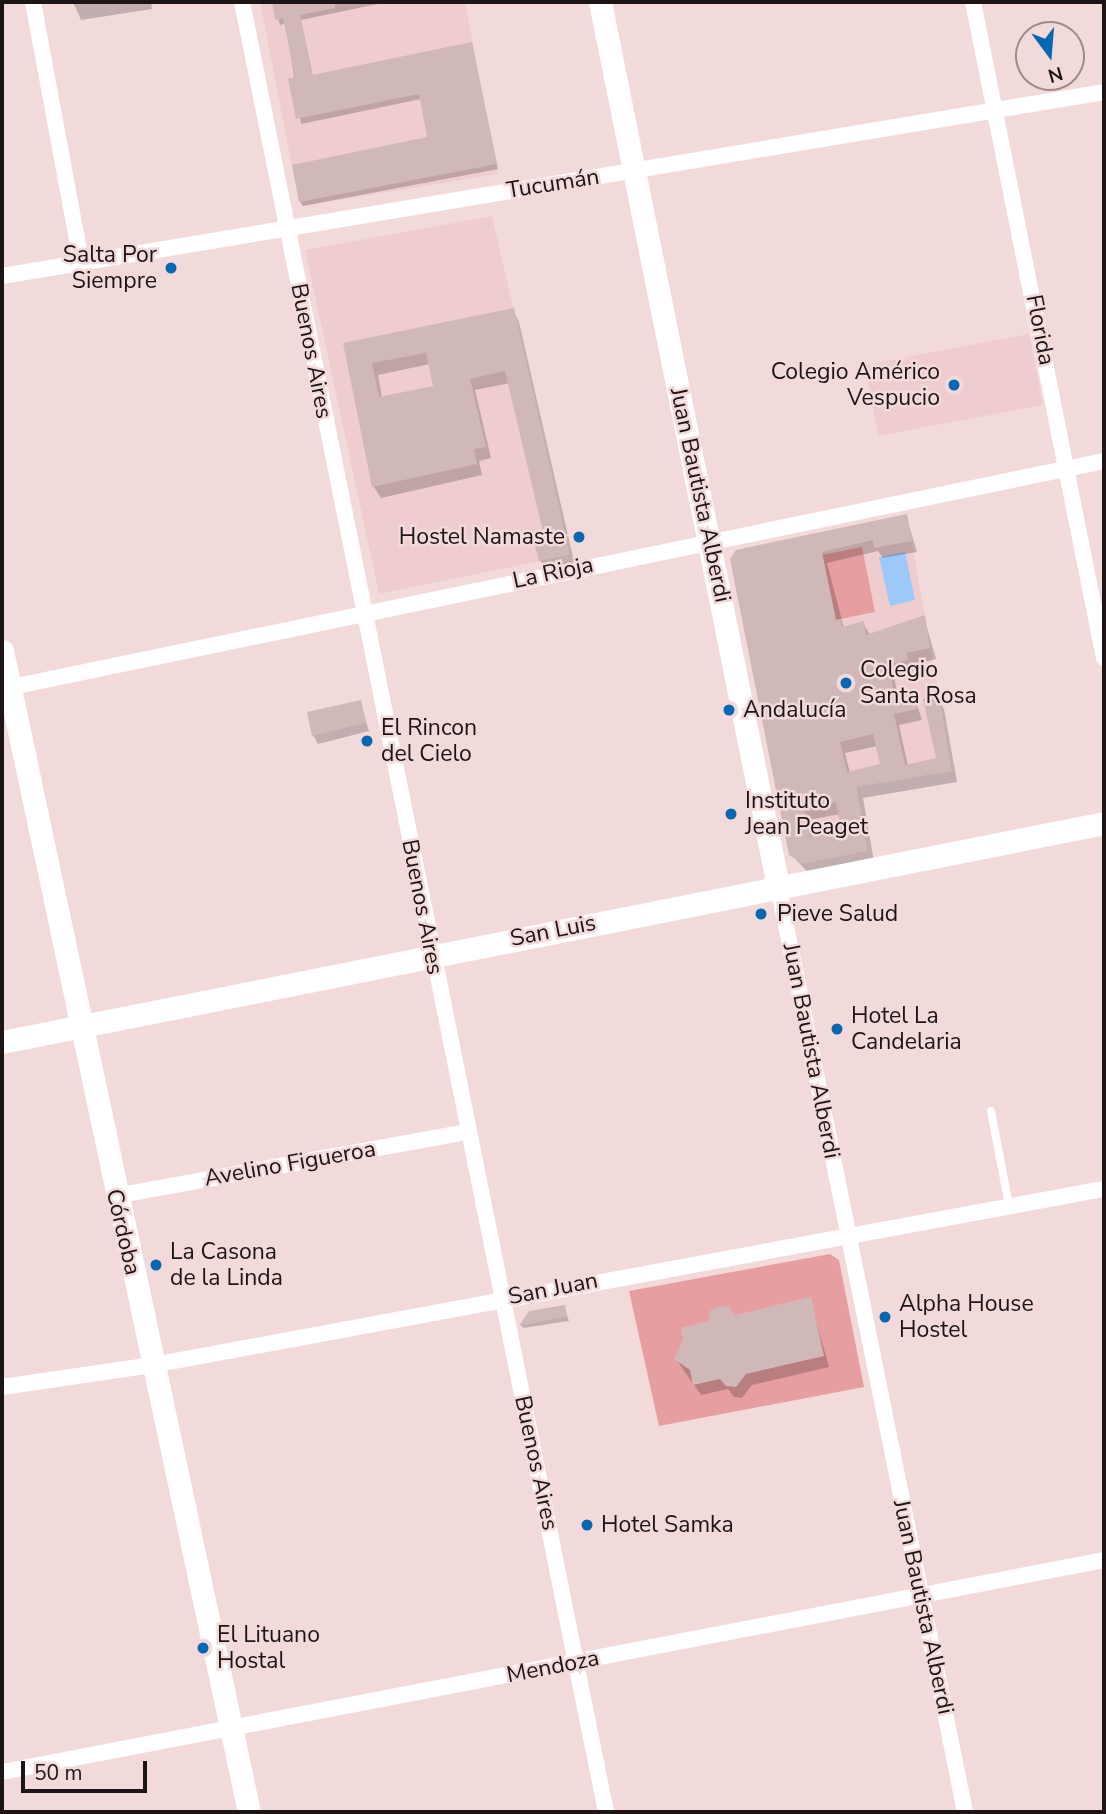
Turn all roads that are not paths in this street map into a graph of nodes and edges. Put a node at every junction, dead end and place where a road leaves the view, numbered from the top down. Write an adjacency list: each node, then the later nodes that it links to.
1 (33, 2): 9 (street)
2 (242, 2): 8 (street, Buenos Aires)
3 (600, 2): 7 (street, Juan Bautista Alberdi)
4 (973, 2): 6 (street, Florida)
5 (1104, 92): 6 (street, Tucumán)
6 (998, 111): 7 (street, Tucumán); 12 (street, Florida)
7 (634, 172): 8 (street, Tucumán); 13 (street, Juan Bautista Alberdi)
8 (286, 227): 9 (street, Tucumán); 14 (street, Buenos Aires)
9 (81, 261): 10 (street, Tucumán)
10 (2, 276)
11 (1104, 461): 12 (street, La Rioja)
12 (1068, 469): 13 (street, La Rioja); 16 (street, Florida)
13 (710, 540): 14 (street, La Rioja); 19 (street, Juan Bautista Alberdi)
14 (363, 614): 17 (street, La Rioja); 20 (street, Buenos Aires)
15 (2, 650): 17 (street, Córdoba)
16 (1104, 658)
17 (6, 688): 21 (street, Córdoba)
18 (1104, 823): 19 (street, San Luis)
19 (778, 886): 20 (street, San Luis); 28 (street, Juan Bautista Alberdi)
20 (432, 955): 21 (street, San Luis); 24 (street, Buenos Aires)
21 (79, 1027): 22 (street, San Luis); 26 (street, Córdoba)
22 (2, 1042)
23 (991, 1111): 27 (lane)
24 (466, 1132): 26 (street, Avelino Figueroa); 29 (street, Buenos Aires)
25 (1104, 1188): 27 (street, San Juan)
26 (115, 1196): 30 (street, Córdoba)
27 (1009, 1205): 28 (street, San Juan)
28 (846, 1234): 29 (street, San Juan); 33 (street, Juan Bautista Alberdi)
29 (502, 1298): 30 (street, San Juan); 34 (street, Buenos Aires)
30 (153, 1365): 31 (street, San Juan); 35 (street, Córdoba)
31 (2, 1387)
32 (1104, 1560): 33 (street, Mendoza)
33 (921, 1597): 34 (street, Mendoza); 39 (street, Juan Bautista Alberdi)
34 (576, 1663): 35 (street, Mendoza); 38 (street, Buenos Aires)
35 (232, 1728): 36 (street, Mendoza); 37 (street, Córdoba)
36 (2, 1772)
37 (249, 1812)
38 (606, 1812)
39 (965, 1812)

